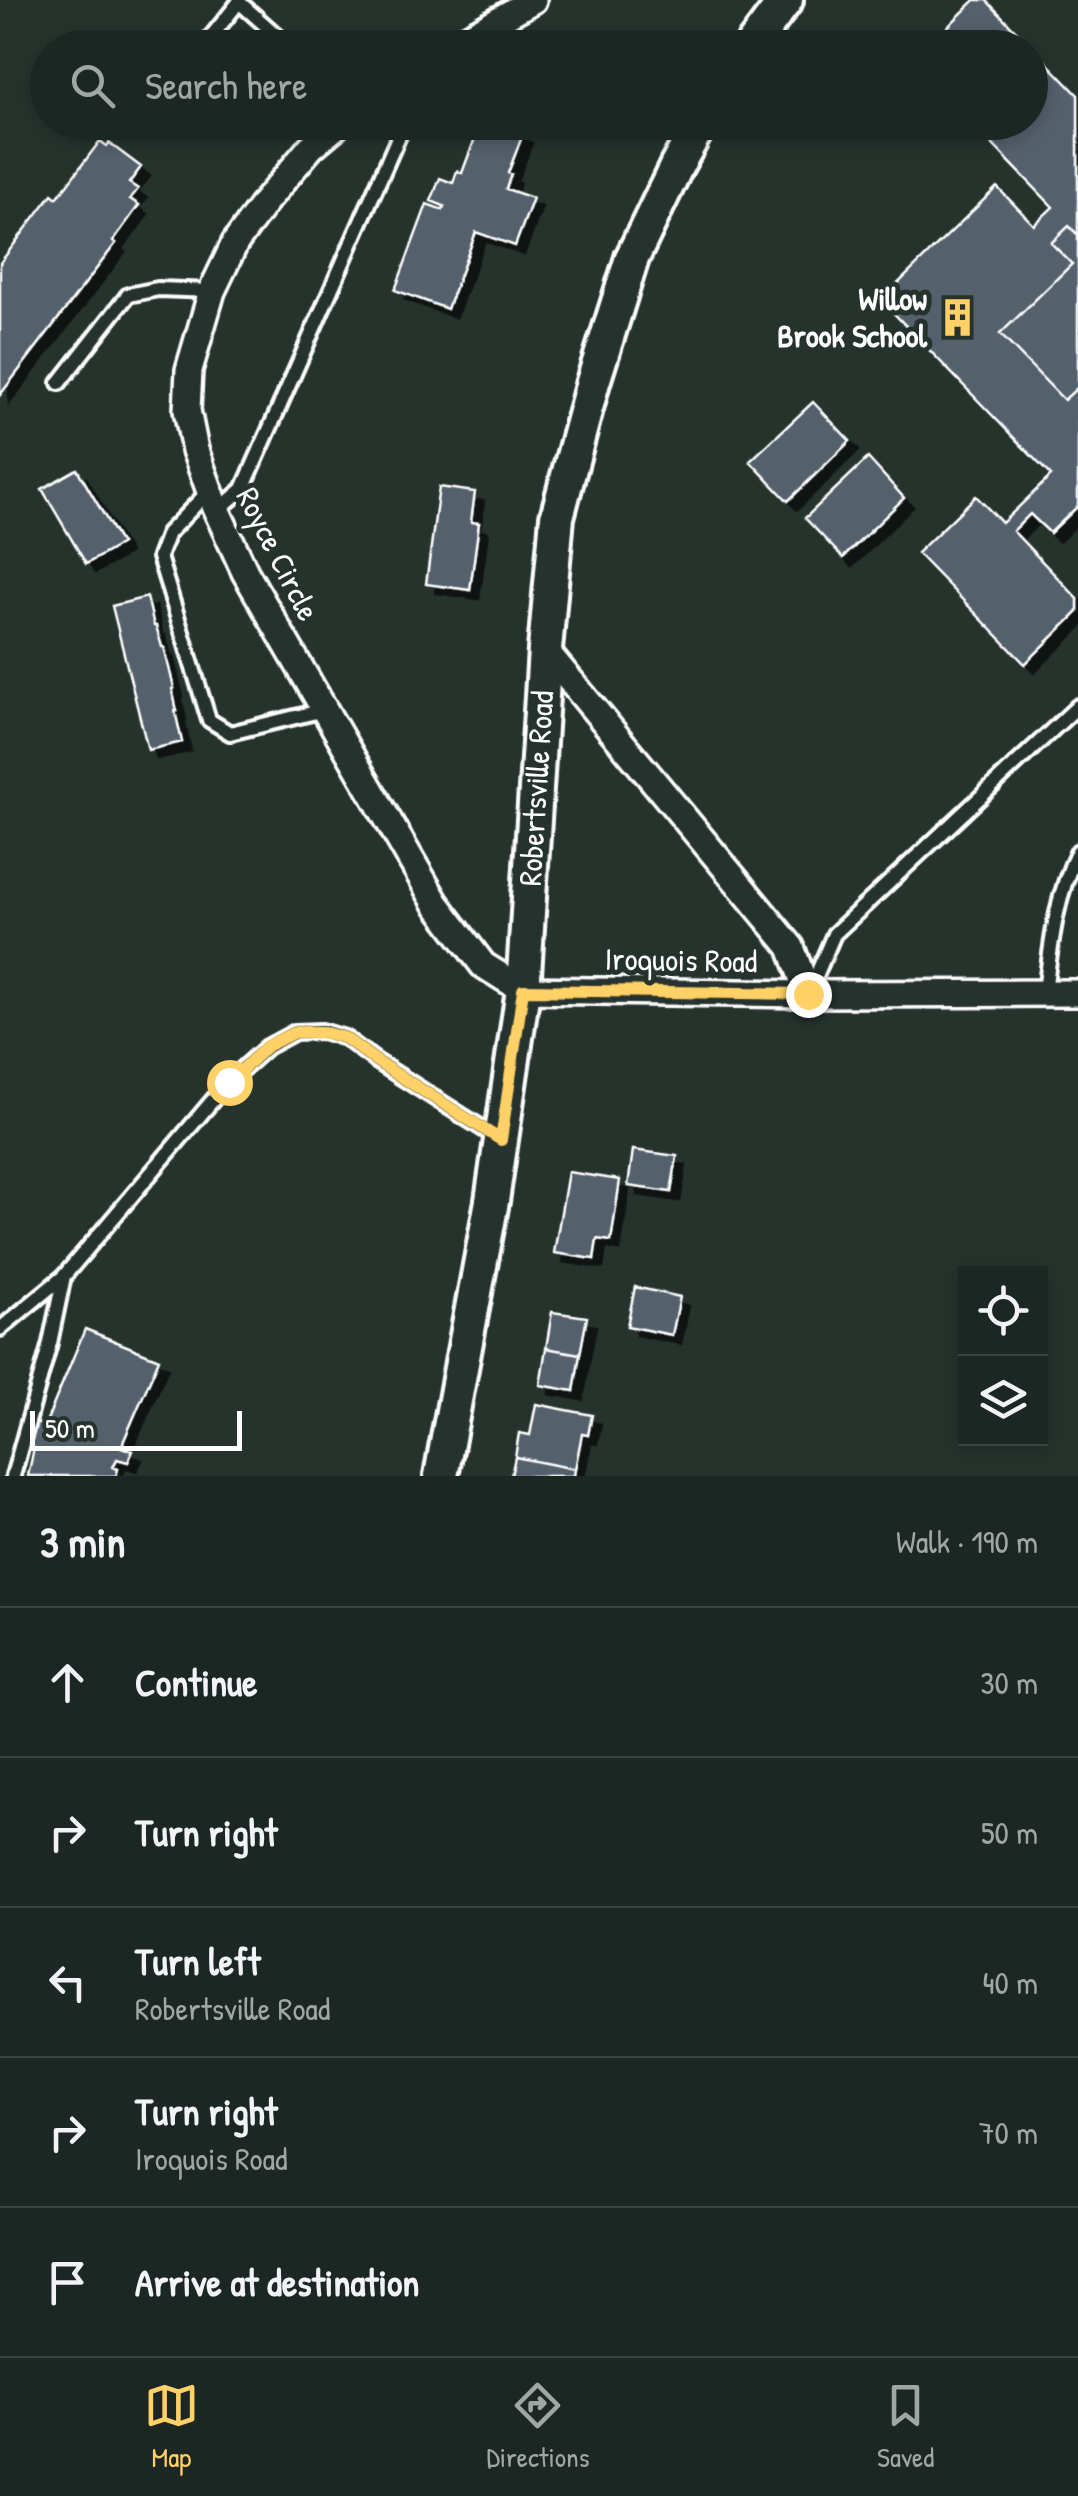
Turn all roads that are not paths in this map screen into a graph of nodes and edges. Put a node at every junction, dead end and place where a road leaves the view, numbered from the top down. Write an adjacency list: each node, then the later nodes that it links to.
1 (533, 0): 6 (street)
2 (786, 0): 7 (street)
3 (240, 1): 4 (lane); 5 (lane)
4 (217, 30)
5 (271, 30)
6 (480, 30)
7 (764, 30)
8 (320, 140): 11 (street, Royce Circle)
9 (397, 140): 13 (lane)
10 (692, 140): 14 (street, Robertsville Road)
11 (212, 292): 12 (lane); 13 (street, Royce Circle)
12 (59, 382)
13 (213, 501): 16 (street, Royce Circle); 16 (lane)
14 (546, 650): 18 (street, Robertsville Road); 21 (street)
15 (1078, 706): 21 (lane)
16 (324, 710): 18 (street, Royce Circle)
17 (1078, 851): 19 (lane)
18 (523, 990): 21 (street, Iroquois Road); 22 (street, Robertsville Road)
19 (1045, 992): 20 (street, Iroquois Road); 21 (street, Iroquois Road)
20 (1078, 992)
21 (808, 994)
22 (501, 1140): 23 (lane); 26 (street, Robertsville Road)
23 (64, 1276): 24 (lane); 25 (lane)
24 (0, 1330)
25 (13, 1476)
26 (441, 1476)

